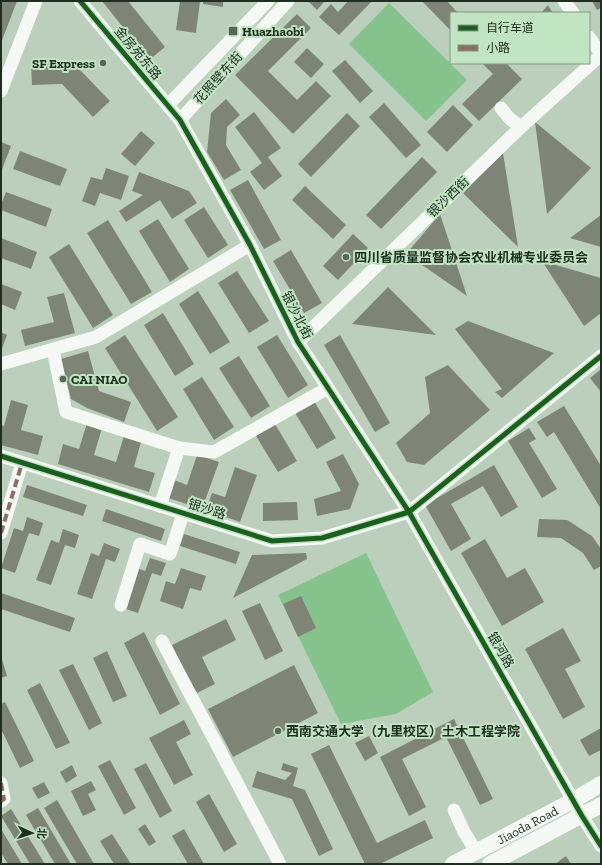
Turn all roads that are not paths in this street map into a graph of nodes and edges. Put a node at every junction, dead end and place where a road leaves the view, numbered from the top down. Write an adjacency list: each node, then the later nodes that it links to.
1 (36, 1): 9 (street)
2 (80, 1): 10 (street, 金房苑东路)
3 (268, 1): 10 (street, 花照壁东街)
4 (288, 1): 12 (street, 花照壁东街)
5 (564, 1): 6 (street)
6 (572, 12)
7 (590, 38): 8 (street)
8 (601, 55): 13 (street, 银沙西街)
9 (1, 91)
10 (168, 105): 12 (street, 金房苑东路)
11 (501, 108): 13 (street)
12 (180, 120): 14 (street, 银沙北街)
13 (521, 127): 15 (street, 银沙西街)
14 (250, 245): 15 (street, 银沙北街); 16 (street)
15 (298, 342): 19 (street, 银沙北街)
16 (53, 350): 18 (street); 20 (street)
17 (601, 356): 24 (street)
18 (1, 364)
19 (328, 388): 20 (street); 24 (street, 银沙北街)
20 (179, 448): 23 (street)
21 (1, 456): 22 (street, 银沙路)
22 (22, 463): 23 (street, 银沙路); 26 (street)
23 (160, 506): 25 (street, 银沙路)
24 (409, 512): 25 (street, 银沙路); 31 (street, 银河路)
25 (183, 514): 27 (street)
26 (1, 533)
27 (121, 605)
28 (162, 641): 38 (street)
29 (1, 783): 32 (street)
30 (601, 784): 31 (main road, Jiaoda Road)
31 (574, 800): 35 (street, 银河路); 37 (main road, Jiaoda Road)
32 (1, 801)
33 (601, 805): 35 (main road, Jiaoda Road)
34 (454, 810): 37 (street)
35 (582, 816): 36 (street, 银河路); 40 (main road, Jiaoda Road)
36 (601, 846)
37 (476, 851): 39 (main road, Jiaoda Road)
38 (280, 864)
39 (453, 864)
40 (490, 864)

